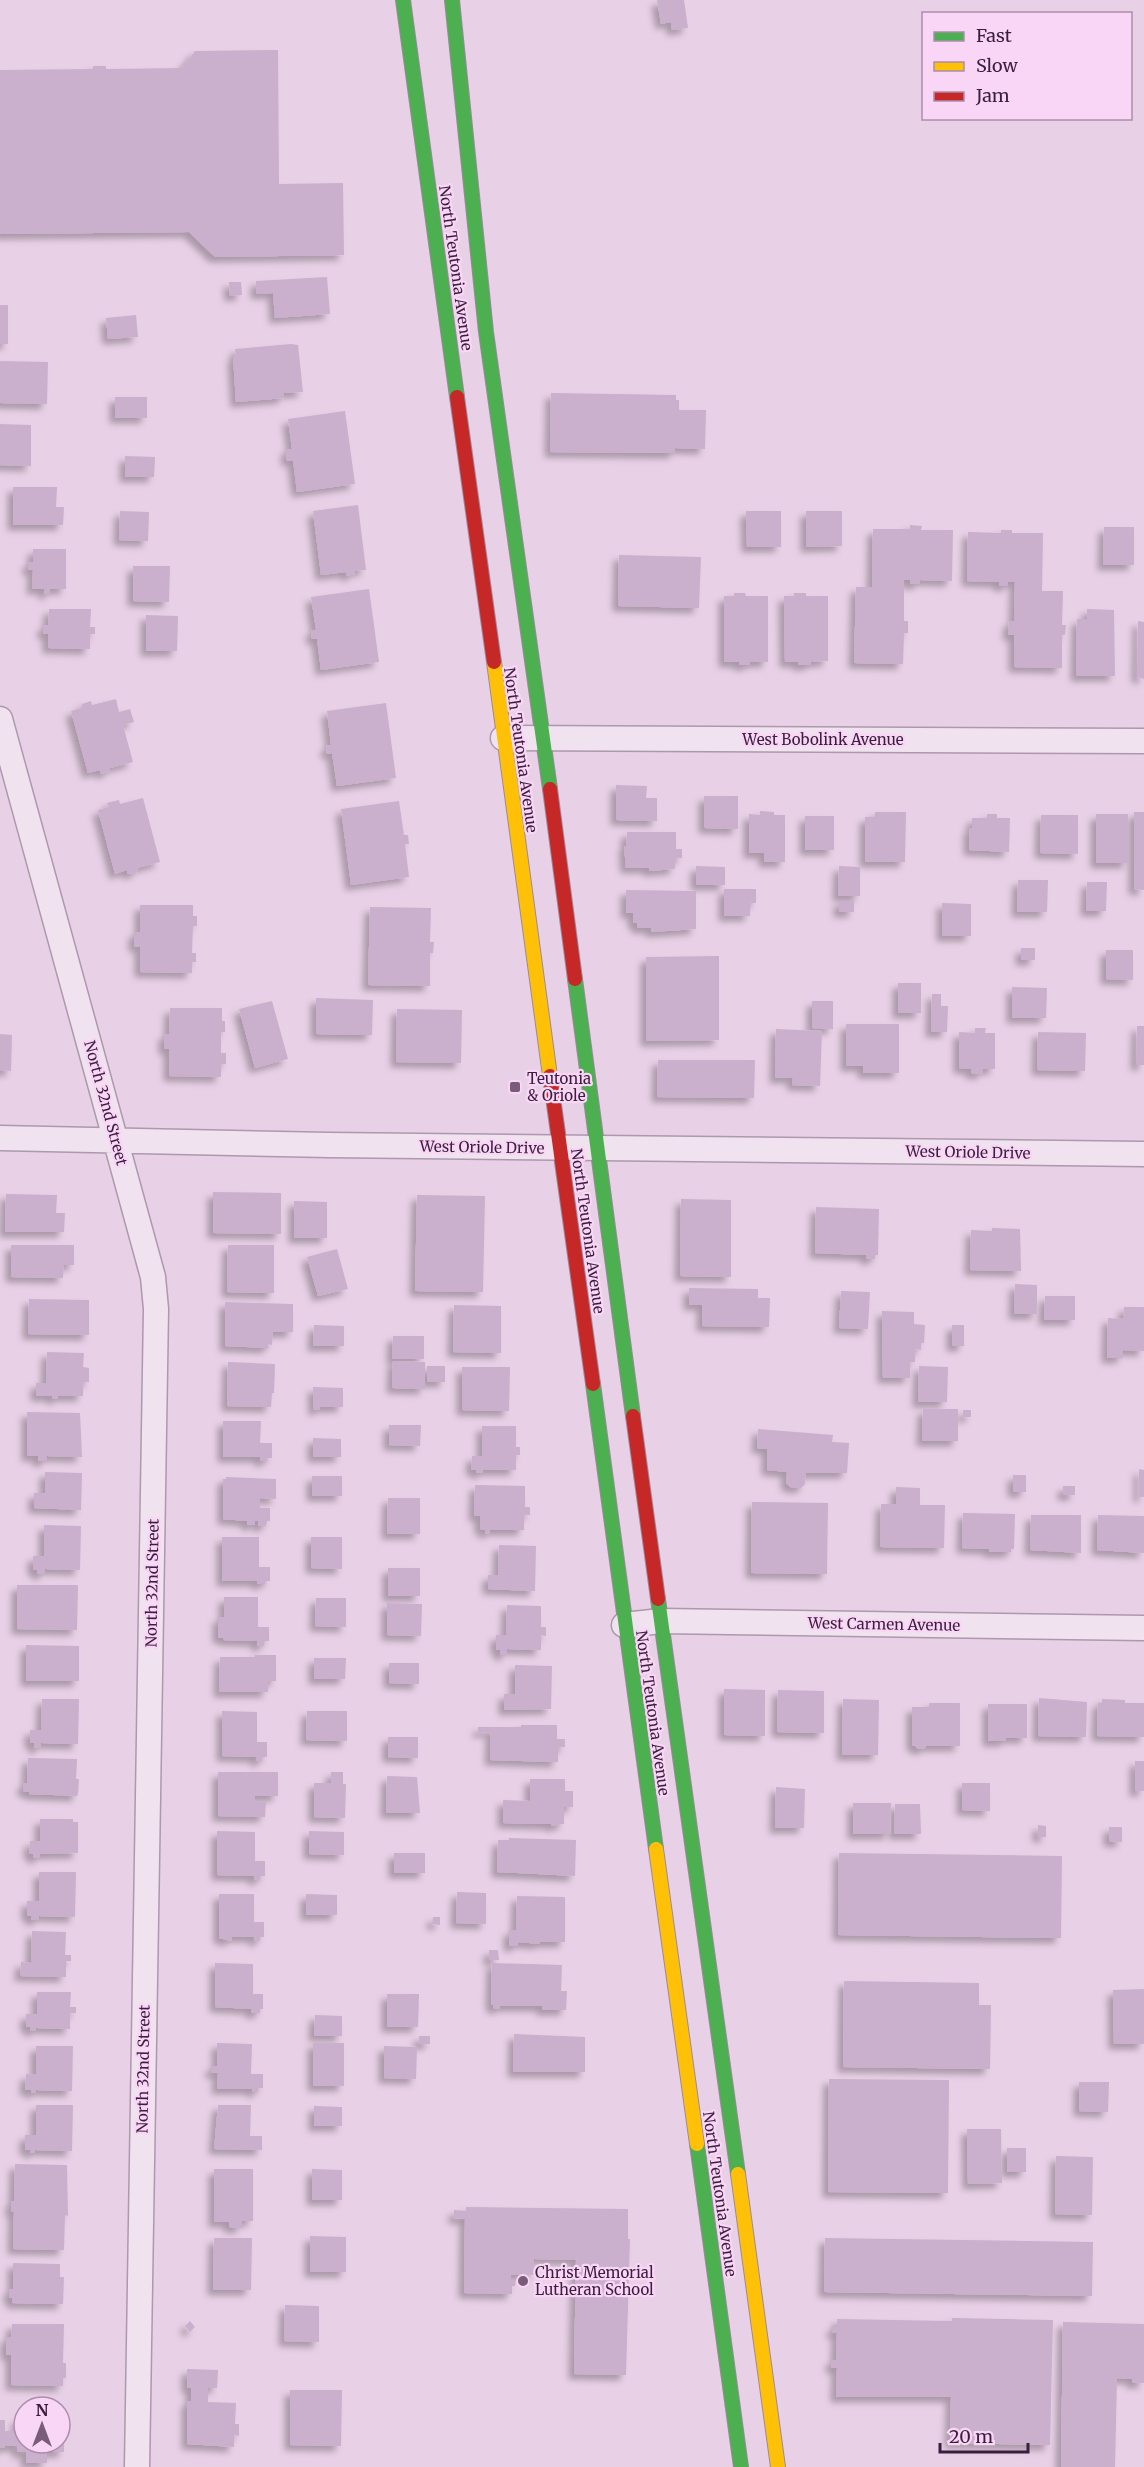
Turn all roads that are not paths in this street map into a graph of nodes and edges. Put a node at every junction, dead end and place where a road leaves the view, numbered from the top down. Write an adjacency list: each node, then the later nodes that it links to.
1 (402, 0): 5 (main road, North Teutonia Avenue)
2 (452, 0): 4 (main road, North Teutonia Avenue)
3 (0, 719): 8 (street, North 32nd Street)
4 (543, 737): 5 (street, West Bobolink Avenue); 6 (street, West Bobolink Avenue); 10 (main road, North Teutonia Avenue)
5 (503, 738): 9 (main road, North Teutonia Avenue)
6 (1144, 741)
7 (0, 1138): 8 (street, West Oriole Drive)
8 (116, 1139): 9 (street, West Oriole Drive); 15 (street, North 32nd Street)
9 (560, 1148): 10 (street, West Oriole Drive); 13 (main road, North Teutonia Avenue)
10 (597, 1148): 11 (street, West Oriole Drive); 12 (main road, North Teutonia Avenue)
11 (1144, 1154)
12 (662, 1621): 13 (street, West Carmen Avenue); 14 (street, West Carmen Avenue); 17 (main road, North Teutonia Avenue)
13 (624, 1625): 16 (main road, North Teutonia Avenue)
14 (1144, 1628)
15 (137, 2467)
16 (741, 2467)
17 (778, 2467)

